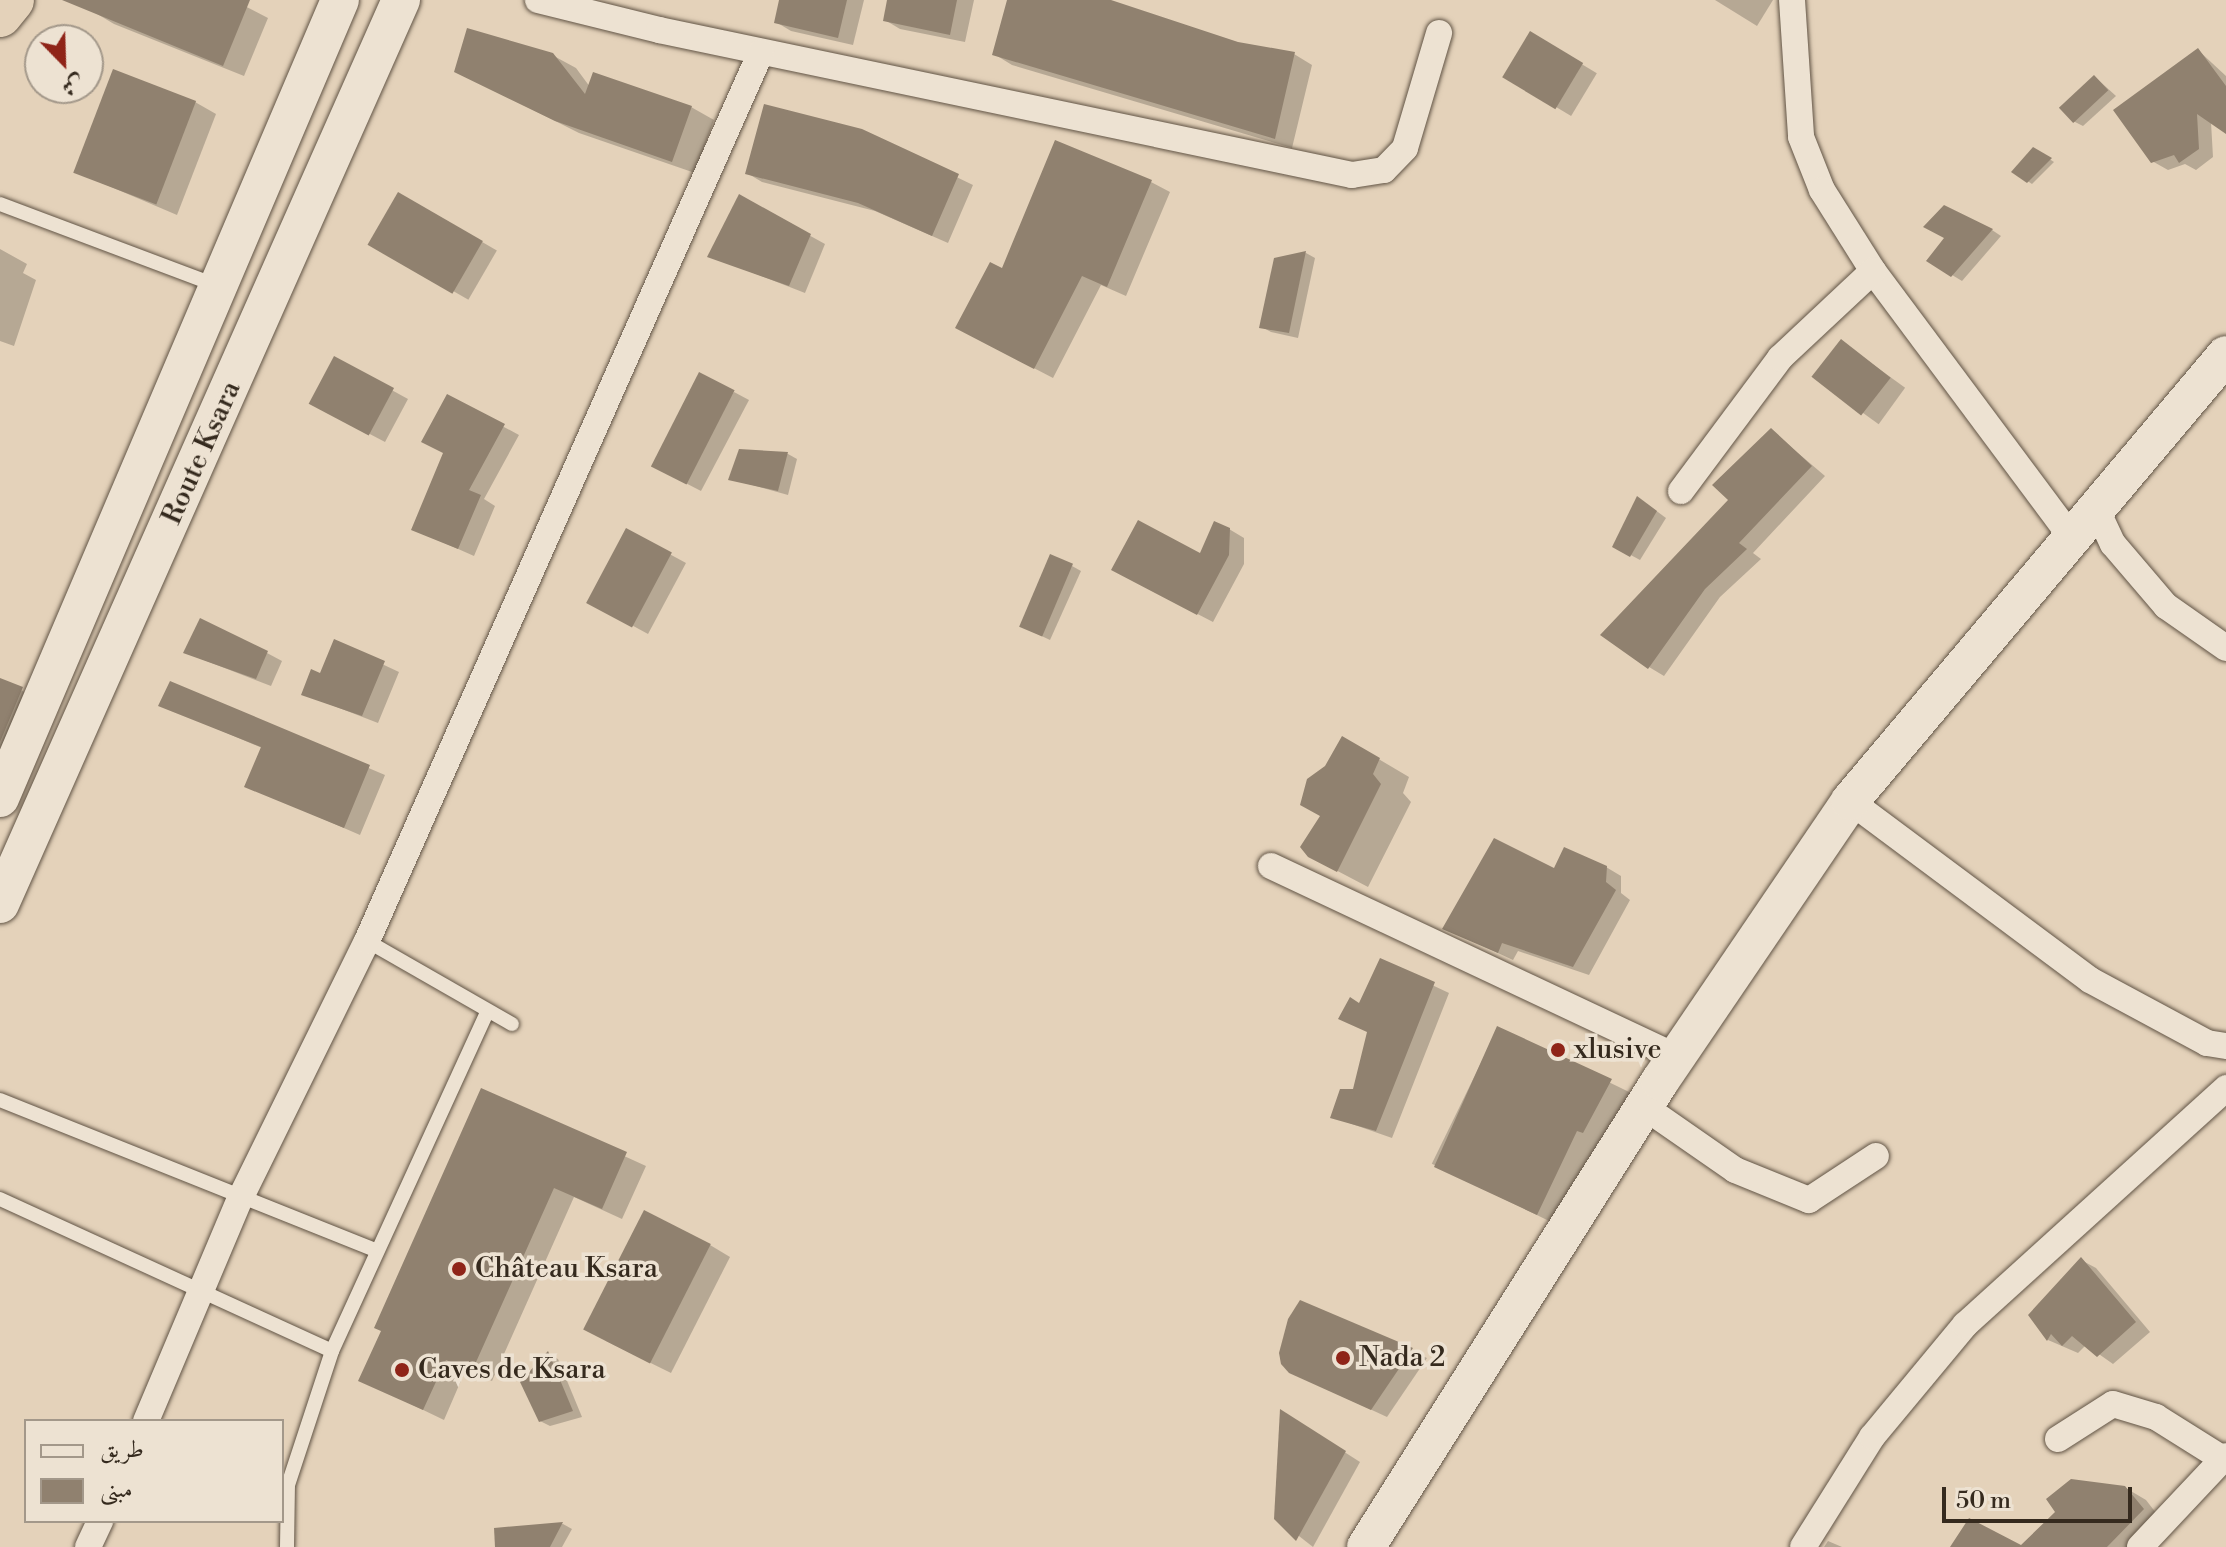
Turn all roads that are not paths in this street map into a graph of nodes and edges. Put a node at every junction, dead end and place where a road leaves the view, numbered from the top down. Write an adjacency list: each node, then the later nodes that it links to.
1 (12, 0): 6 (highway)
2 (340, 0): 11 (main road, Route Ksara)
3 (401, 0): 19 (main road, Route Ksara)
4 (538, 0): 8 (street)
5 (1792, 0): 10 (street)
6 (0, 15)
7 (1439, 33): 8 (street)
8 (761, 52): 22 (street)
9 (0, 204): 11 (lane)
10 (1873, 271): 13 (street); 15 (street)
11 (218, 286): 17 (main road, Route Ksara)
12 (2226, 355): 14 (main road)
13 (1681, 491)
14 (2096, 508): 15 (main road); 16 (street)
15 (2071, 537): 18 (main road)
16 (2226, 648)
17 (0, 798)
18 (1850, 801): 25 (street); 26 (main road)
19 (11, 852): 21 (main road, Route Ksara)
20 (1271, 866): 26 (street)
21 (0, 904)
22 (367, 941): 23 (lane); 32 (street)
23 (488, 1011): 24 (lane); 33 (lane)
24 (512, 1024)
25 (2217, 1045): 27 (street)
26 (1676, 1057): 29 (main road)
27 (2226, 1088): 43 (street)
28 (0, 1100): 32 (lane)
29 (1643, 1106): 30 (street); 42 (main road)
30 (1876, 1156)
31 (0, 1199): 34 (lane)
32 (240, 1199): 33 (lane); 34 (street)
33 (375, 1250): 35 (lane)
34 (204, 1293): 35 (lane); 36 (street)
35 (332, 1351): 41 (lane)
36 (147, 1419)
37 (2058, 1439): 38 (street)
38 (2224, 1458): 44 (street)
39 (99, 1523): 40 (street)
40 (88, 1547)
41 (287, 1547)
42 (1366, 1547)
43 (1803, 1547)
44 (2140, 1547)

